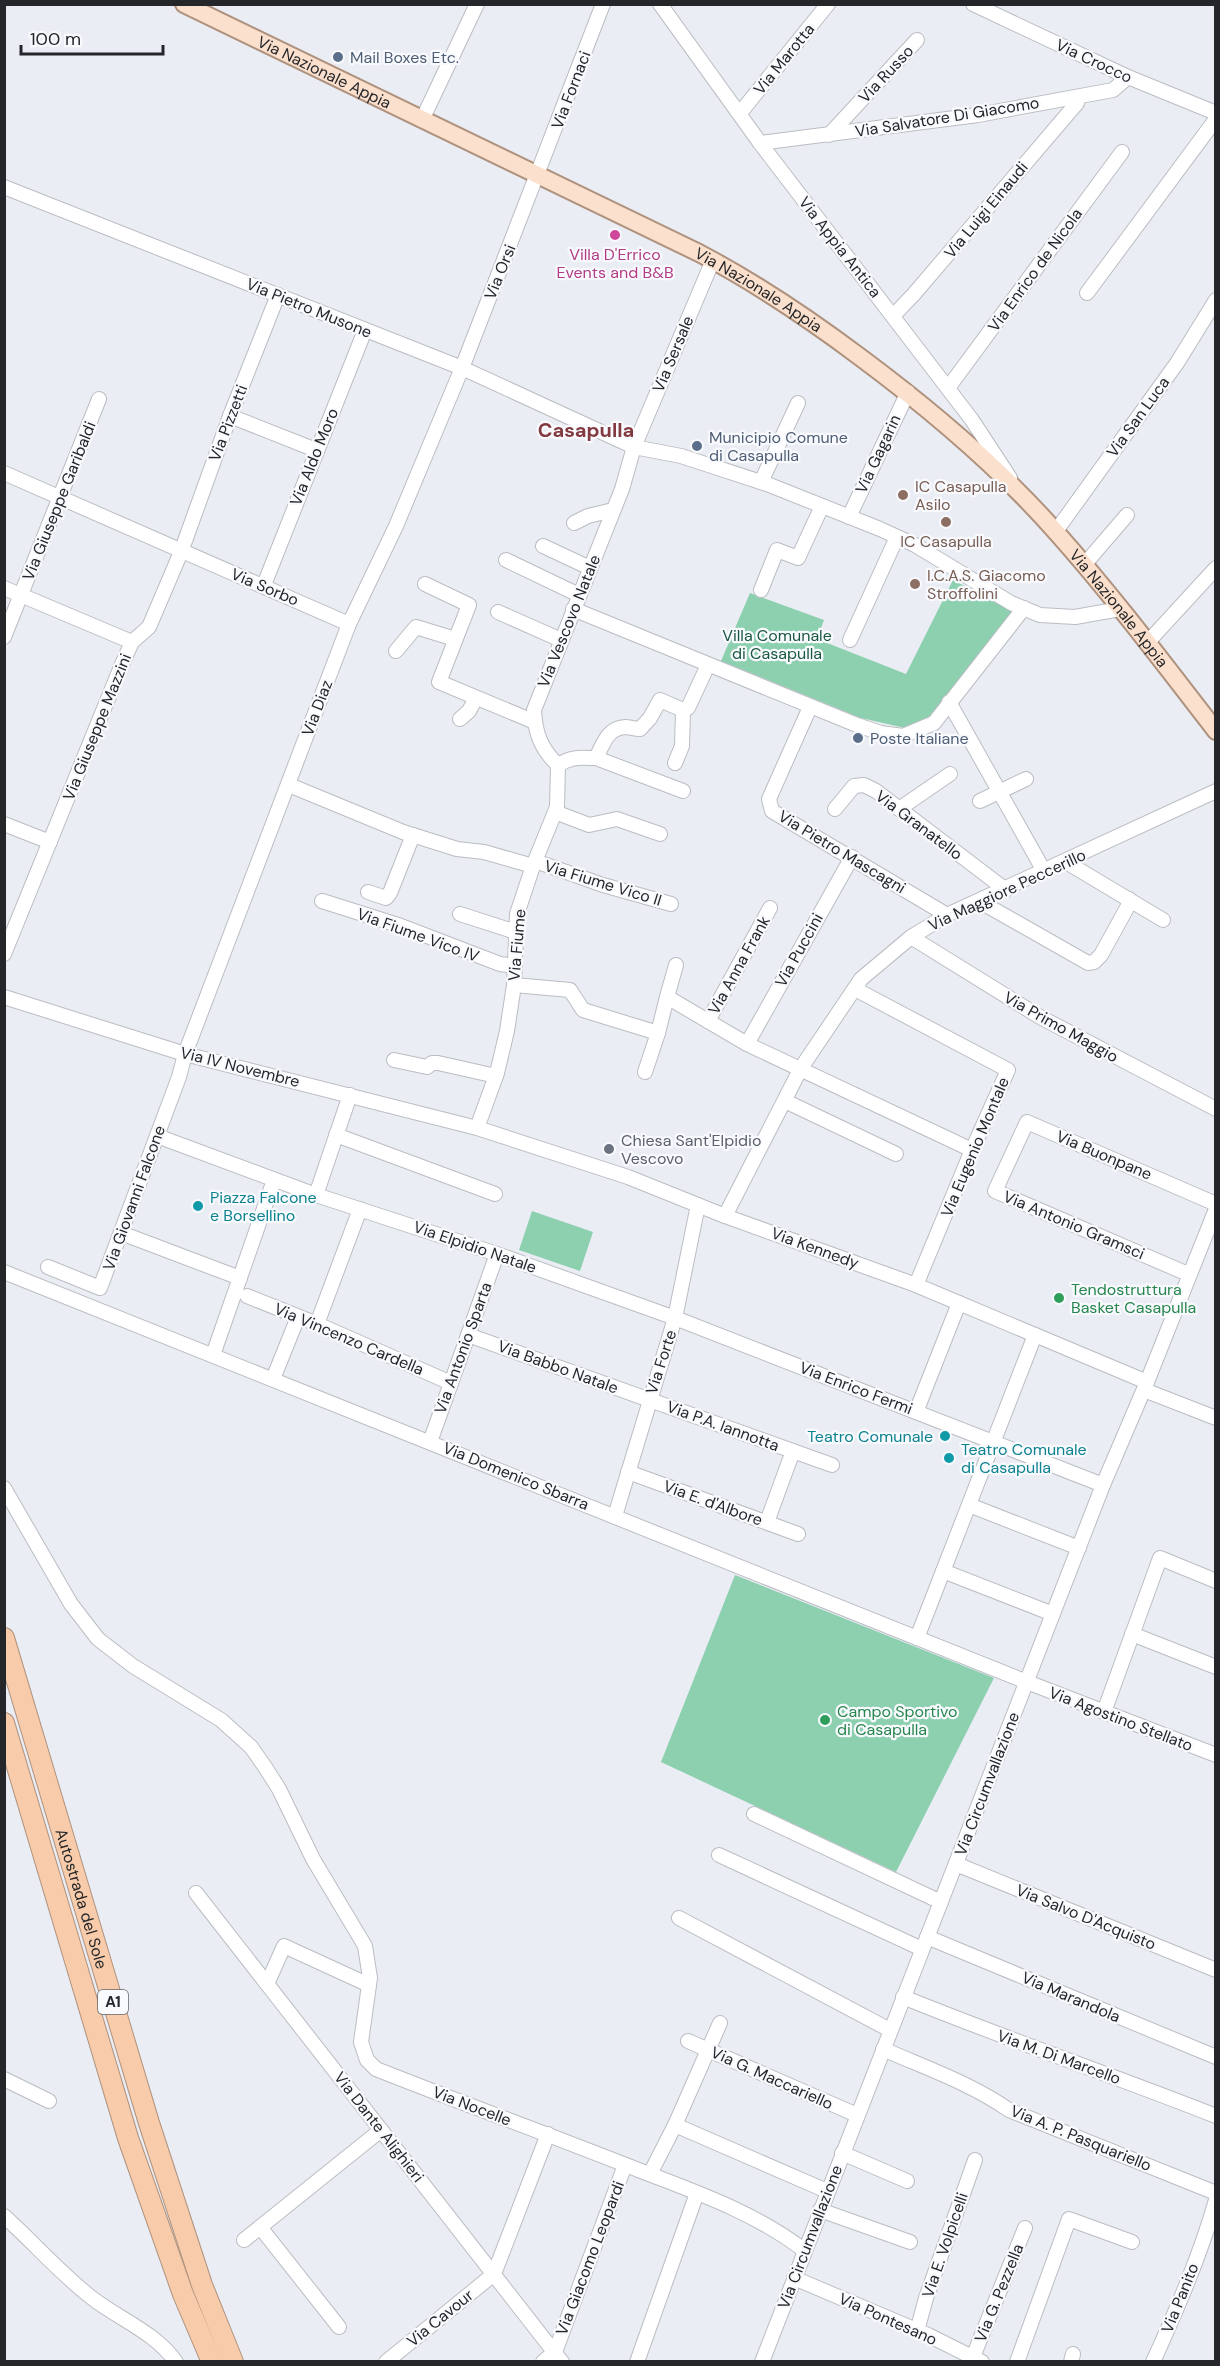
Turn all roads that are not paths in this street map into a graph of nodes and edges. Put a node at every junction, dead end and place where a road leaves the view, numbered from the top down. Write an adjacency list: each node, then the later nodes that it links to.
1 (184, 4): 13 (main road, Via Nazionale Appia)
2 (477, 4): 13 (street)
3 (603, 4): 17 (street, Via Fornaci)
4 (660, 4): 10 (street, Via Appia Antica)
5 (828, 4): 10 (street, Via Marotta)
6 (973, 4): 8 (street, Via Crocco)
7 (917, 40): 14 (street, Via Russo)
8 (1128, 77): 11 (street, Via Crocco); 14 (street, Via Salvatore Di Giacomo)
9 (1077, 103): 23 (street, Via Luigi Einaudi)
10 (740, 113): 15 (street, Via Appia Antica)
11 (1215, 113)
12 (1215, 119): 20 (street)
13 (422, 120): 17 (main road, Via Nazionale Appia)
14 (829, 135): 15 (street, Via Salvatore Di Giacomo)
15 (760, 143): 23 (street, Via Appia Antica)
16 (1122, 152): 26 (street, Via Enrico de Nicola)
17 (538, 176): 19 (main road, Via Nazionale Appia); 25 (street, Via Orsi)
18 (4, 187): 21 (street, Via Pietro Musone)
19 (713, 260): 27 (main road, Via Nazionale Appia); 31 (street, Via Sersale)
20 (1087, 292)
21 (278, 295): 24 (street, Via Pietro Musone); 30 (street, Via Pizzetti)
22 (1215, 300): 45 (street, Via San Luca)
23 (893, 316): 26 (street, Via Appia Antica)
24 (365, 330): 25 (street, Via Pietro Musone); 34 (street, Via Aldo Moro)
25 (462, 368): 32 (street, Via Pietro Musone); 63 (street, Via Diaz)
26 (948, 388): 38 (street, Via Appia Antica)
27 (908, 392): 38 (main road, Via Nazionale Appia); 43 (street, Via Gagarin)
28 (99, 399): 39 (street, Via Giuseppe Garibaldi)
29 (798, 403): 37 (street)
30 (230, 416): 34 (street); 48 (street, Via Pizzetti)
31 (643, 427): 32 (street); 33 (street, Via Sersale)
32 (610, 436): 33 (street, Via Pietro Musone); 36 (street)
33 (634, 447): 36 (street, Via Vescovo Natale); 37 (street, Via Pietro Musone)
34 (316, 450): 54 (street, Via Aldo Moro)
35 (4, 473): 39 (street, Via Sorbo)
36 (627, 473): 41 (street, Via Vescovo Natale)
37 (761, 482): 40 (street, Via Pietro Musone)
38 (1018, 491): 45 (main road, Via Nazionale Appia)
39 (60, 498): 48 (street, Via Sorbo); 57 (street, Via Giuseppe Garibaldi)
40 (822, 506): 43 (street, Via Pietro Musone); 56 (street)
41 (613, 510): 44 (street); 51 (street, Via Vescovo Natale)
42 (1127, 515): 50 (street)
43 (849, 517): 46 (street, Via Pietro Musone)
44 (574, 523)
45 (1056, 531): 50 (main road, Via Nazionale Appia)
46 (897, 537): 60 (street, Via Pietro Musone); 67 (street)
47 (543, 546): 51 (street)
48 (181, 552): 54 (street, Via Sorbo); 68 (street, Via Giuseppe Mazzini)
49 (506, 560): 58 (street)
50 (1084, 565): 61 (main road, Via Nazionale Appia)
51 (590, 568): 58 (street, Via Vescovo Natale)
52 (1215, 568): 69 (street)
53 (425, 584): 65 (street)
54 (264, 585): 63 (street, Via Sorbo)
55 (4, 588): 57 (street)
56 (761, 590)
57 (21, 595): 64 (street, Via Giuseppe Garibaldi); 68 (street)
58 (579, 595): 59 (street, Via Vescovo Natale)
59 (573, 609): 66 (street, Via Vescovo Natale); 71 (street)
60 (1024, 609): 61 (street, Via Pietro Musone); 73 (street)
61 (1120, 609): 69 (main road, Via Nazionale Appia)
62 (498, 612): 66 (street)
63 (349, 624): 84 (street, Via Diaz)
64 (4, 637)
65 (455, 639): 70 (street); 72 (street)
66 (561, 640): 77 (street, Via Vescovo Natale)
67 (850, 640)
68 (132, 642): 95 (street, Via Giuseppe Mazzini)
69 (1147, 643): 78 (main road, Via Nazionale Appia)
70 (396, 651)
71 (708, 665): 74 (street); 75 (street)
72 (476, 698): 76 (street); 77 (street)
73 (949, 702): 74 (street); 87 (street)
74 (810, 707): 96 (street, Via Pietro Mascagni)
75 (683, 710): 79 (street); 80 (street)
76 (460, 719)
77 (535, 722): 81 (street, Via Vescovo Natale)
78 (1215, 731)
79 (596, 758): 81 (street); 85 (street)
80 (675, 763)
81 (558, 765): 91 (street, Via Fiume)
82 (950, 774): 89 (street)
83 (1026, 779): 87 (street)
84 (289, 784): 94 (street, Via Fiume Vico II); 122 (street, Via Diaz)
85 (683, 791)
86 (1215, 791): 97 (street, Via Maggiore Peccerillo)
87 (998, 793): 88 (street); 99 (street)
88 (980, 801)
89 (899, 808): 90 (street, Via Granatello); 100 (street, Via Granatello)
90 (835, 809)
91 (555, 812): 93 (street); 98 (street, Via Fiume)
92 (4, 824): 95 (street)
93 (660, 834)
94 (413, 835): 98 (street, Via Fiume Vico II); 101 (street)
95 (50, 842): 112 (street, Via Giuseppe Mazzini)
96 (852, 857): 108 (street, Via Pietro Mascagni); 121 (street, Via Puccini)
97 (1066, 862): 99 (street, Via Maggiore Peccerillo); 102 (street)
98 (534, 864): 105 (street, Via Fiume Vico II); 110 (street, Via Fiume)
99 (1044, 872): 100 (street, Via Maggiore Peccerillo)
100 (1006, 890): 104 (street, Via Maggiore Peccerillo)
101 (368, 892)
102 (1129, 899): 104 (street); 109 (street)
103 (322, 901): 114 (street, Via Fiume Vico IV)
104 (979, 901): 108 (street, Via Maggiore Peccerillo)
105 (670, 904)
106 (770, 908): 119 (street, Via Anna Frank)
107 (460, 914): 110 (street)
108 (947, 915): 111 (street, Via Maggiore Peccerillo)
109 (1163, 920)
110 (516, 932): 114 (street, Via Fiume)
111 (911, 937): 116 (street, Via Maggiore Peccerillo); 129 (street, Via Primo Maggio)
112 (4, 954)
113 (676, 965): 118 (street)
114 (515, 966): 115 (street, Via Fiume)
115 (514, 985): 120 (street); 126 (street, Via Fiume)
116 (855, 989): 124 (street, Via Maggiore Peccerillo); 133 (street, Via Eugenio Montale)
117 (4, 997): 122 (street, Via IV Novembre)
118 (667, 997): 119 (street, Via Anna Frank); 120 (street)
119 (708, 1021): 121 (street, Via Anna Frank)
120 (658, 1033): 125 (street)
121 (747, 1044): 124 (street, Via Anna Frank)
122 (185, 1054): 127 (street, Via IV Novembre); 132 (street, Via Giovanni Falcone)
123 (394, 1060): 126 (street)
124 (801, 1068): 128 (street, Via Maggiore Peccerillo); 133 (street, Via Anna Frank)
125 (645, 1072)
126 (496, 1076): 130 (street, Via Fiume)
127 (350, 1095): 130 (street, Via IV Novembre); 131 (street)
128 (784, 1101): 134 (street); 143 (street, Via Maggiore Peccerillo)
129 (1215, 1108)
130 (477, 1128): 140 (street, Via Kennedy)
131 (336, 1135): 137 (street); 138 (street)
132 (157, 1136): 136 (street); 144 (street, Via Giovanni Falcone)
133 (972, 1150): 150 (street, Via Eugenio Montale)
134 (896, 1154)
135 (1010, 1155): 139 (street, Via Buonpane); 148 (street, Via Antonio Gramsci)
136 (274, 1179): 138 (street, Via Elpidio Natale); 149 (street)
137 (495, 1194)
138 (316, 1195): 141 (street, Via Elpidio Natale)
139 (1215, 1203)
140 (698, 1205): 143 (street, Via Kennedy); 154 (street, Via Forte)
141 (360, 1209): 145 (street, Via Elpidio Natale); 155 (street)
142 (1215, 1209): 148 (street, Via Circumvallazione)
143 (725, 1216): 150 (street, Via Kennedy)
144 (121, 1233): 146 (street, Via Giovanni Falcone); 149 (street)
145 (496, 1254): 154 (street, Via Elpidio Natale); 156 (street, Via Antonio Sparta)
146 (48, 1267)
147 (4, 1272): 158 (street, Via Domenico Sbarra)
148 (1188, 1275): 161 (street, Via Circumvallazione)
149 (240, 1278): 158 (street)
150 (916, 1285): 152 (street, Via Kennedy)
151 (247, 1296): 153 (street, Via Vincenzo Cardella)
152 (959, 1303): 157 (street, Via Kennedy); 163 (street)
153 (298, 1317): 155 (street, Via Vincenzo Cardella); 159 (street)
154 (675, 1318): 162 (street, Via Forte); 163 (street, Via Enrico Fermi)
155 (317, 1324): 160 (street, Via Vincenzo Cardella)
156 (468, 1335): 160 (street, Via Antonio Sparta); 162 (street, Via Babbo Natale)
157 (1035, 1335): 161 (street, Via Kennedy); 166 (street)
158 (213, 1355): 159 (street, Via Domenico Sbarra)
159 (273, 1379): 165 (street, Via Domenico Sbarra)
160 (451, 1383): 165 (street, Via Antonio Sparta)
161 (1146, 1386): 164 (street, Via Kennedy); 170 (street, Via Circumvallazione)
162 (649, 1399): 167 (street, Via P.A. Iannotta); 169 (street, Via Forte)
163 (916, 1412): 166 (street, Via Enrico Fermi)
164 (1215, 1419)
165 (430, 1442): 173 (street, Via Domenico Sbarra)
166 (994, 1442): 170 (street, Via Enrico Fermi); 172 (street)
167 (793, 1451): 168 (street, Via P.A. Iannotta); 174 (street)
168 (832, 1465)
169 (628, 1472): 173 (street, Via Forte); 174 (street, Via E. d'Albore)
170 (1103, 1485): 176 (street, Via Circumvallazione)
171 (4, 1488): 197 (street, Via Nocelle)
172 (969, 1505): 176 (street); 177 (street)
173 (615, 1516): 182 (street, Via Domenico Sbarra)
174 (767, 1522): 175 (street, Via E. d'Albore)
175 (798, 1534)
176 (1079, 1548): 179 (street, Via Circumvallazione)
177 (943, 1571): 179 (street); 182 (street)
178 (1215, 1581): 180 (street)
179 (1053, 1614): 184 (street, Via Circumvallazione)
180 (1132, 1635): 183 (street); 185 (street)
181 (4, 1638): 237 (highway, Autostrada del Sole / A1)
182 (917, 1638): 184 (street, Via Domenico Sbarra)
183 (1215, 1667)
184 (1027, 1682): 185 (street, Via Agostino Stellato); 190 (street, Via Circumvallazione)
185 (1104, 1712): 187 (street, Via Agostino Stellato)
186 (4, 1723): 236 (highway, Autostrada del Sole / A1)
187 (1215, 1755)
188 (754, 1814): 192 (street)
189 (719, 1856): 194 (street, Via Marandola)
190 (956, 1864): 192 (street, Via Circumvallazione); 195 (street, Via Salvo D'Acquisto)
191 (196, 1893): 196 (street, Via Dante Alighieri)
192 (941, 1902): 194 (street, Via Circumvallazione)
193 (679, 1917): 200 (street)
194 (925, 1943): 198 (street, Via Circumvallazione); 204 (street, Via Marandola)
195 (1215, 1970)
196 (267, 1984): 197 (street); 210 (street, Via Dante Alighieri)
197 (369, 1985): 211 (street, Via Nocelle)
198 (903, 1998): 200 (street, Via Circumvallazione); 208 (street, Via M. Di Marcello)
199 (720, 2023): 203 (street)
200 (890, 2030): 202 (street, Via Circumvallazione)
201 (688, 2041): 203 (street, Via G. Maccariello)
202 (883, 2049): 207 (street, Via Circumvallazione); 219 (street, Via A. P. Pasquariello)
203 (709, 2050): 207 (street, Via G. Maccariello); 209 (street)
204 (1215, 2056)
205 (4, 2079): 206 (street)
206 (49, 2101)
207 (857, 2115): 212 (street, Via Circumvallazione)
208 (1215, 2116)
209 (675, 2125): 215 (street); 217 (street)
210 (381, 2130): 223 (street); 229 (street, Via Dante Alighieri)
211 (548, 2134): 214 (street, Via Nocelle); 229 (street)
212 (842, 2153): 216 (street); 217 (street, Via Circumvallazione)
213 (975, 2160): 232 (street, Via E. Volpicelli)
214 (626, 2165): 215 (street, Via Nocelle); 233 (street, Via Giacomo Leopardi)
215 (650, 2174): 218 (street, Via Nocelle)
216 (907, 2181)
217 (827, 2191): 221 (street, Via Circumvallazione)
218 (697, 2193): 228 (street, Via Nocelle); 240 (street)
219 (1215, 2193)
220 (1215, 2200): 243 (street, Via Panito)
221 (820, 2211): 226 (street); 228 (street, Via Circumvallazione)
222 (4, 2216): 235 (street)
223 (260, 2227): 225 (street); 231 (street)
224 (1024, 2228): 234 (street, Via G. Pezzella)
225 (244, 2240)
226 (910, 2242)
227 (1132, 2242): 242 (street)
228 (805, 2251): 230 (street, Via Circumvallazione)
229 (494, 2274): 233 (street, Via Dante Alighieri); 238 (street, Via Cavour)
230 (794, 2278): 232 (street, Via Pontesano); 241 (street, Via Circumvallazione)
231 (339, 2327)
232 (917, 2331): 234 (street, Via Pontesano)
233 (558, 2357): 239 (street)
234 (978, 2359)
235 (176, 2361)
236 (212, 2361)
237 (233, 2361)
238 (386, 2361)
239 (543, 2361)
240 (637, 2361)
241 (762, 2361)
242 (1017, 2361)
243 (1153, 2361)

